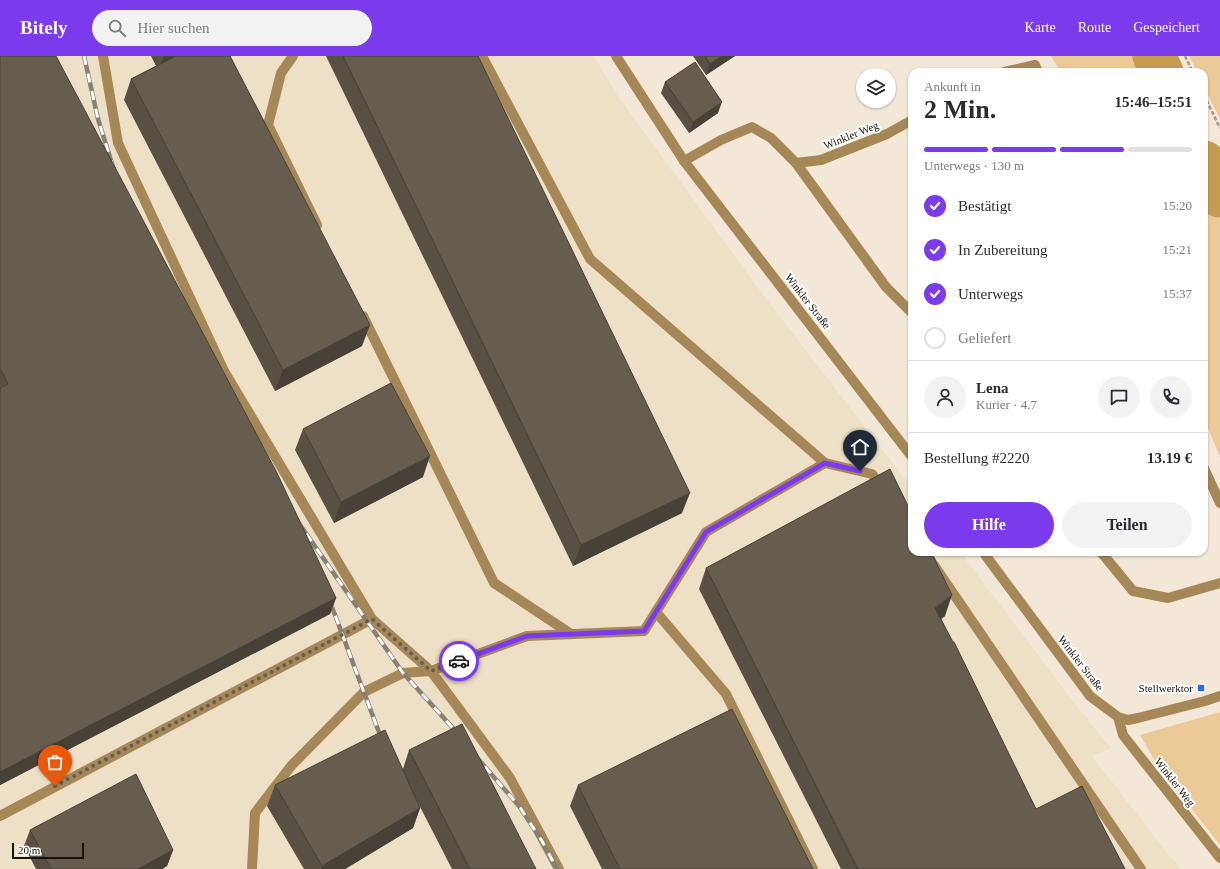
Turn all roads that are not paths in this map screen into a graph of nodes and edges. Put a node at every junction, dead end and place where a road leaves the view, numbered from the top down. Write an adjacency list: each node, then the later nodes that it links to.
1 (103, 56): 23 (street)
2 (293, 56): 10 (street)
3 (482, 56): 14 (street)
4 (616, 56): 8 (street, Winkler Straße)
5 (1022, 68): 6 (street)
6 (1036, 68)
7 (908, 122): 9 (street, Winkler Weg)
8 (684, 161): 9 (street); 13 (street, Winkler Straße)
9 (796, 163): 11 (street)
10 (321, 232)
11 (908, 309)
12 (360, 311): 24 (street)
13 (908, 451)
14 (825, 463): 16 (street); 22 (street)
15 (1208, 477): 17 (street)
16 (890, 500)
17 (1220, 503)
18 (928, 556): 33 (street)
19 (986, 556): 27 (street, Winkler Straße)
20 (1104, 556): 21 (street)
21 (1220, 583)
22 (656, 612): 24 (street); 32 (street)
23 (372, 619): 25 (street); 28 (street)
24 (571, 634): 25 (street)
25 (431, 671): 30 (street); 31 (street)
26 (1220, 696): 27 (street)
27 (1118, 717): 29 (street, Winkler Weg)
28 (0, 816)
29 (1220, 858)
30 (252, 869)
31 (559, 869)
32 (813, 869)
33 (1141, 869)

